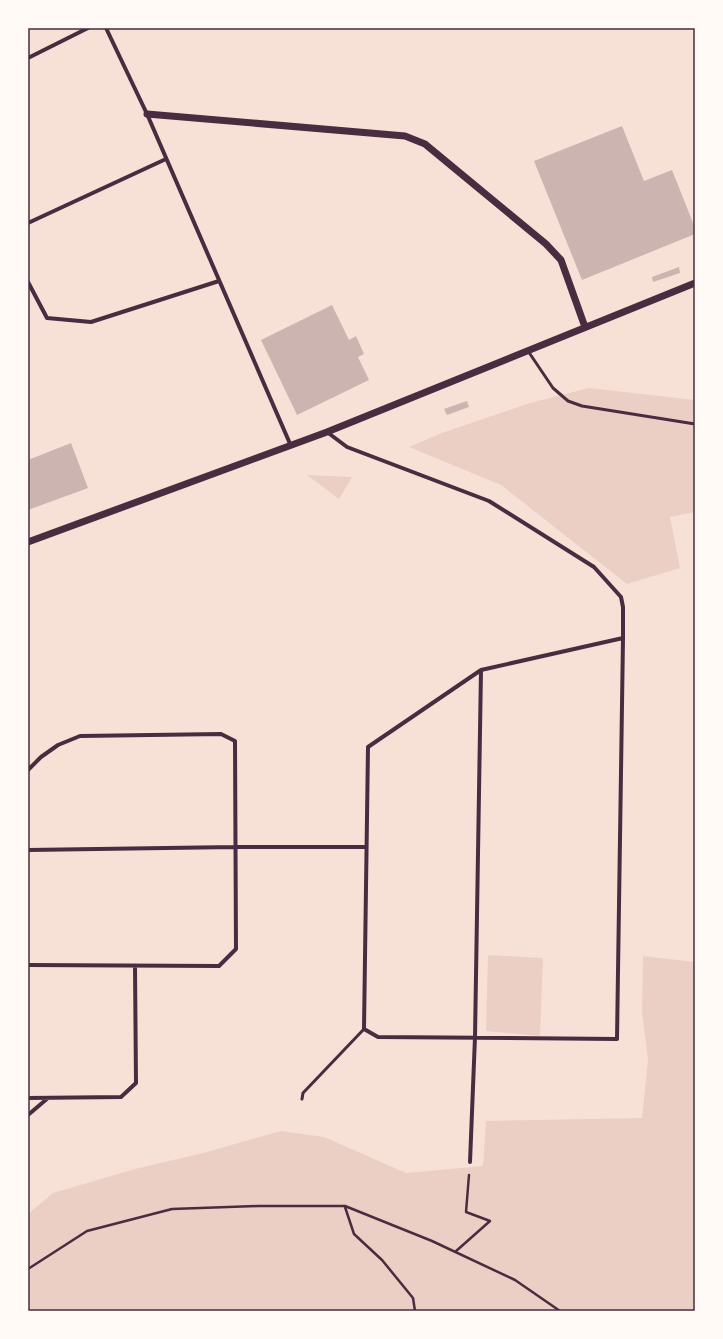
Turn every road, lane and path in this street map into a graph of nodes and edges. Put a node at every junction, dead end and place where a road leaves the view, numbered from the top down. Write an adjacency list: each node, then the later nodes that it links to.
1 (88, 28): 3 (street)
2 (106, 28): 4 (street)
3 (28, 58)
4 (147, 114): 5 (street); 10 (street)
5 (166, 159): 6 (street); 7 (street)
6 (28, 223)
7 (219, 281): 8 (street); 14 (street)
8 (28, 282)
9 (695, 283): 10 (street)
10 (585, 327): 11 (street)
11 (528, 351): 12 (lane); 13 (street)
12 (695, 424)
13 (327, 432): 14 (street); 16 (street)
14 (291, 446): 15 (street)
15 (28, 542)
16 (623, 638): 17 (street); 25 (street)
17 (481, 670): 20 (street); 25 (street)
18 (28, 770): 19 (street)
19 (235, 847): 20 (street); 21 (street); 23 (street)
20 (366, 847): 24 (street)
21 (28, 850)
22 (28, 966): 23 (street)
23 (135, 966): 27 (street)
24 (364, 1029): 25 (street); 28 (lane)
25 (475, 1038): 30 (street)
26 (28, 1098): 27 (street)
27 (48, 1098): 29 (street)
28 (302, 1099)
29 (28, 1115)
30 (470, 1162): 32 (path)
31 (345, 1206): 32 (path); 33 (path); 34 (path)
32 (455, 1252): 35 (path)
33 (28, 1269)
34 (415, 1311)
35 (560, 1311)

